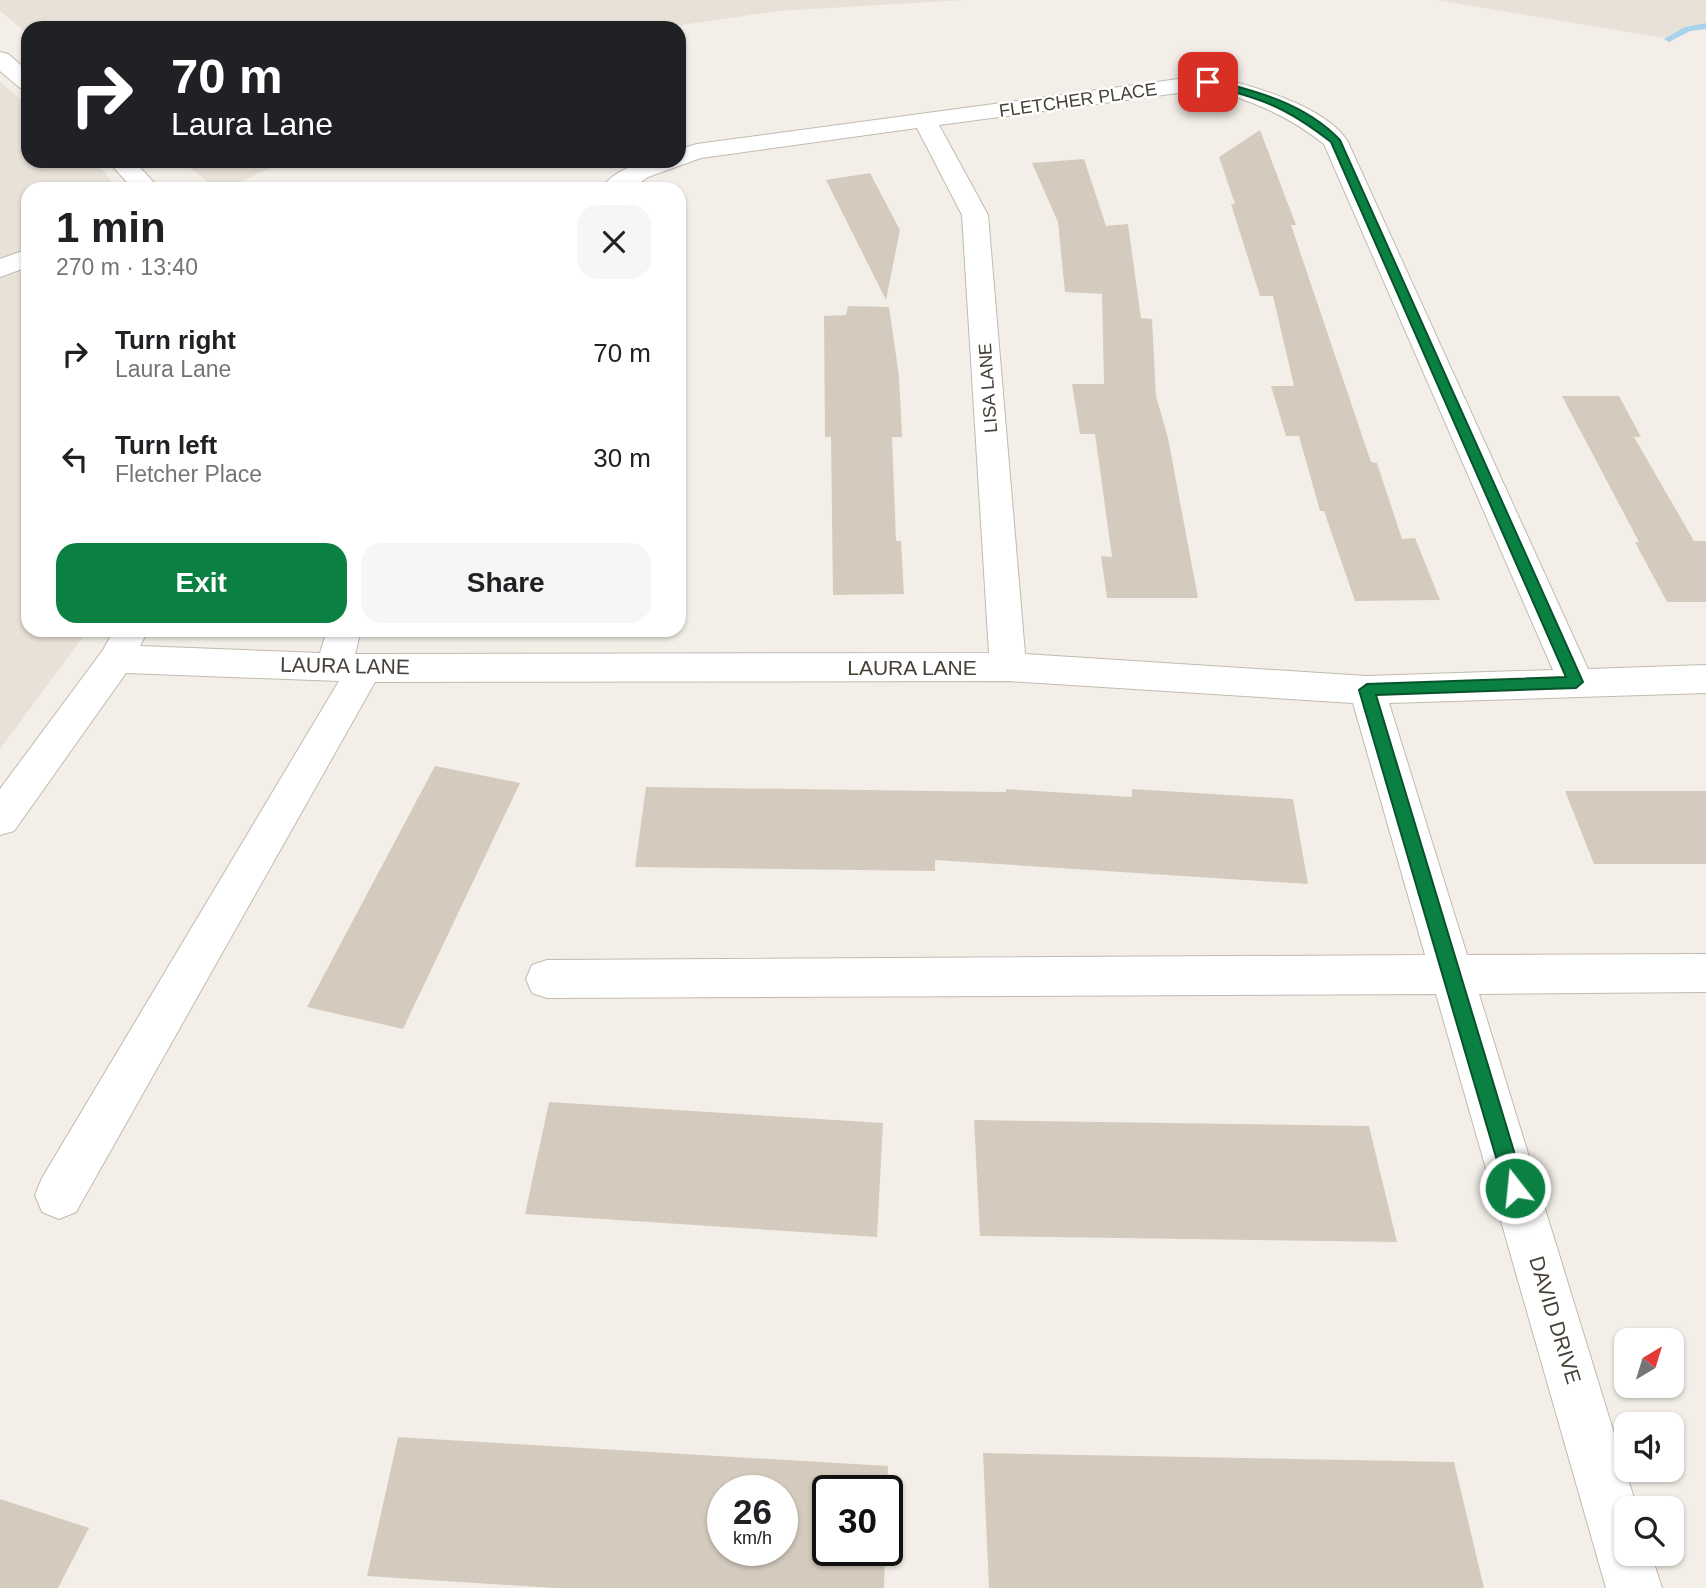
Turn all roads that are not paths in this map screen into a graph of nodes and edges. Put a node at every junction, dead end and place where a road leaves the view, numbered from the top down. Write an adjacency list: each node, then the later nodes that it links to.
1 (0, 59): 2 (street)
2 (21, 77)
3 (925, 121): 4 (street, FLETCHER PLACE); 14 (street, LISA LANE); 16 (street, FLETCHER PLACE)
4 (686, 155)
5 (127, 168): 7 (street)
6 (650, 168): 8 (street)
7 (140, 182)
8 (624, 182)
9 (21, 260): 10 (street)
10 (0, 268)
11 (345, 637): 13 (street)
12 (124, 645): 13 (street, LAURA LANE); 18 (street)
13 (349, 667): 14 (street, LAURA LANE); 22 (street)
14 (1008, 667): 17 (street, LAURA LANE)
15 (1706, 679): 16 (street, LAURA LANE)
16 (1576, 682): 17 (street, LAURA LANE)
17 (1367, 690): 20 (street, DAVID DRIVE)
18 (0, 819)
19 (1706, 973): 20 (street)
20 (1452, 974): 21 (street); 23 (street, DAVID DRIVE)
21 (547, 979)
22 (59, 1195)
23 (1634, 1588)

